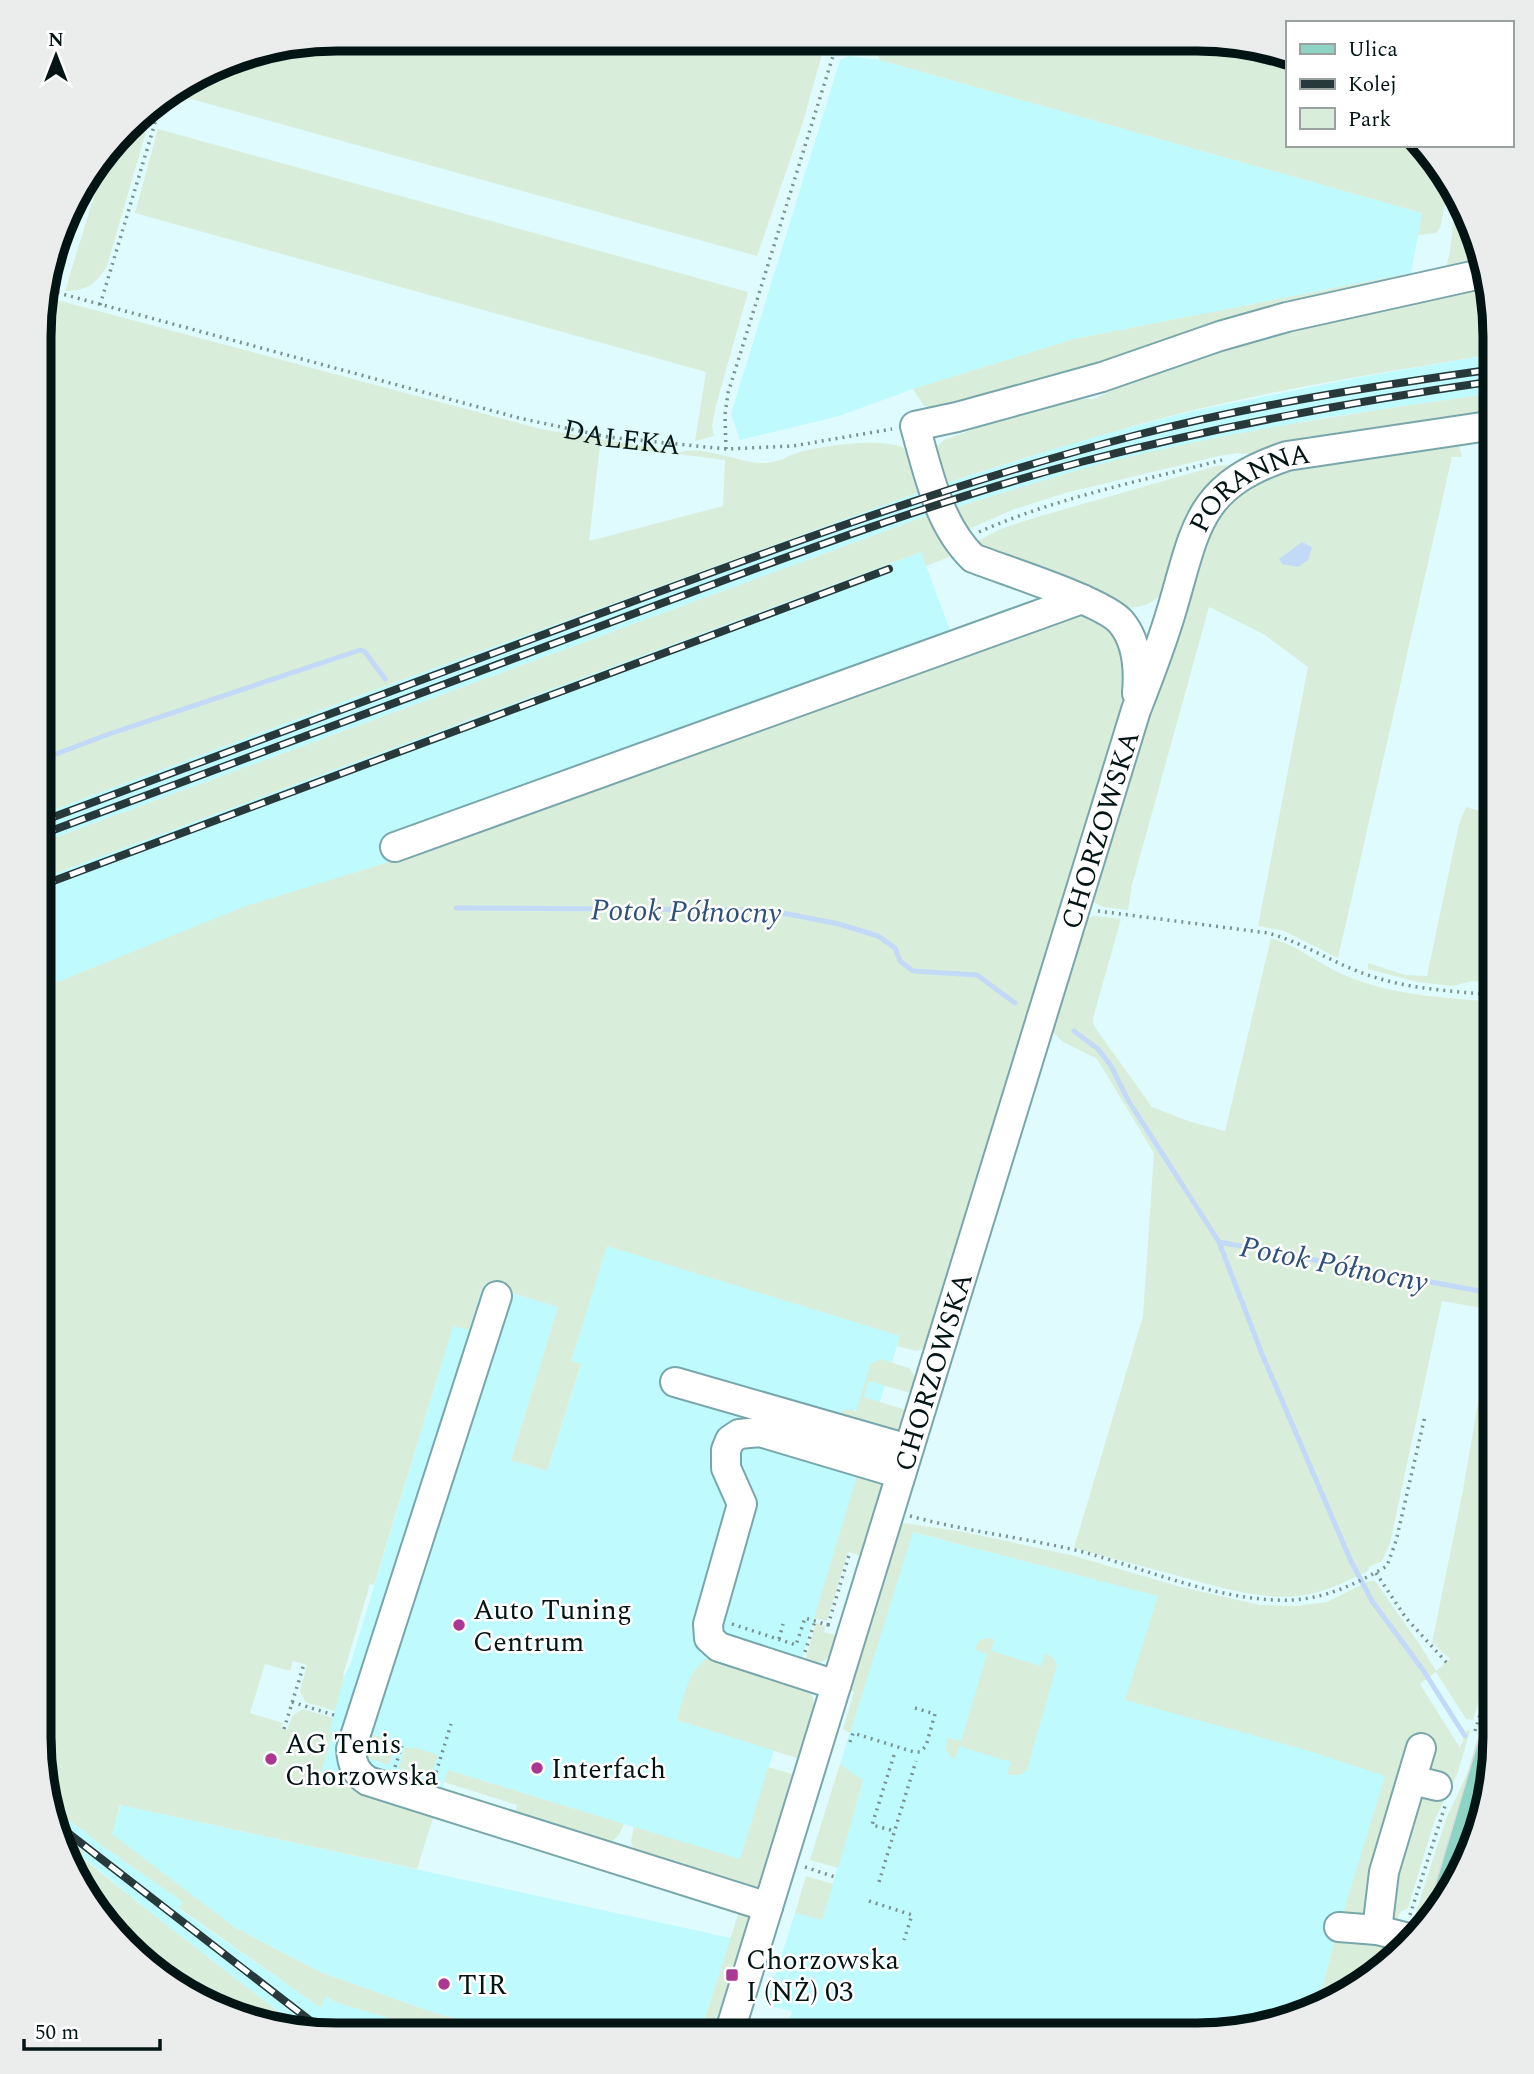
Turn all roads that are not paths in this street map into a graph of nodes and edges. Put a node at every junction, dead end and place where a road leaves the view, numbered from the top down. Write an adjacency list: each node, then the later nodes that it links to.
1 (1476, 275): 3 (street)
2 (1483, 427): 4 (street, PORANNA)
3 (1082, 599): 5 (street); 7 (street)
4 (1172, 608): 5 (street); 6 (street, PORANNA)
5 (1115, 615): 6 (street)
6 (1136, 710): 10 (street, CHORZOWSKA)
7 (396, 847)
8 (497, 1296): 15 (street)
9 (675, 1382): 10 (street)
10 (905, 1462): 11 (street, CHORZOWSKA); 11 (street)
11 (836, 1685): 15 (street, CHORZOWSKA)
12 (1483, 1745): 14 (main road)
13 (1420, 1748): 17 (street)
14 (1463, 1840)
15 (768, 1907): 18 (street, CHORZOWSKA)
16 (1339, 1927): 17 (street)
17 (1398, 1935)
18 (732, 2023)

